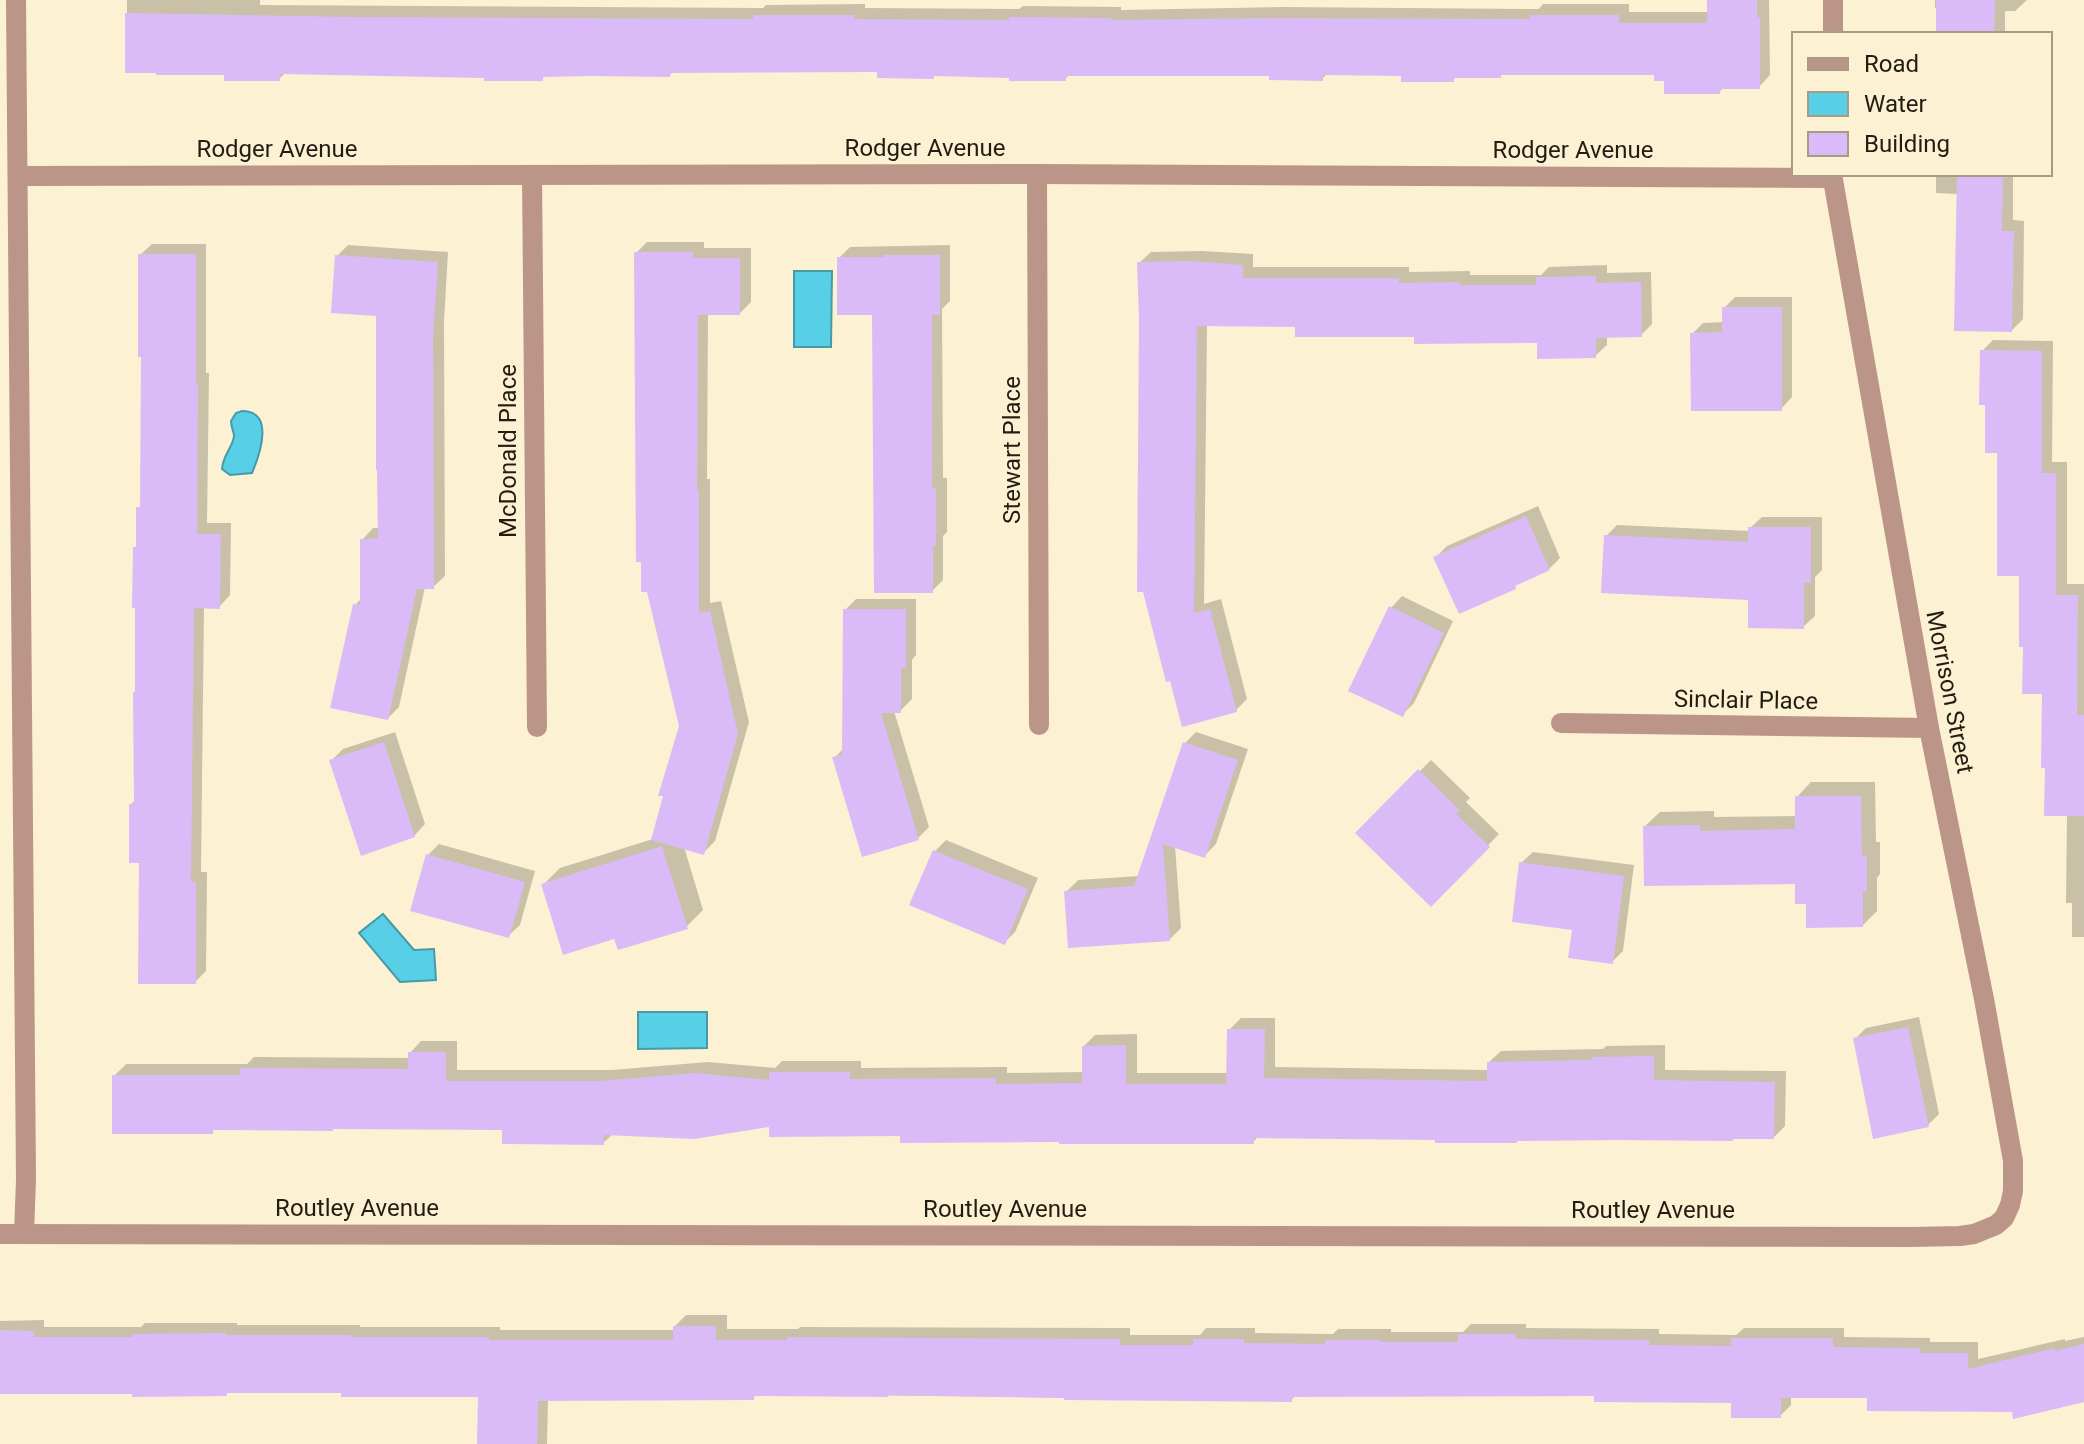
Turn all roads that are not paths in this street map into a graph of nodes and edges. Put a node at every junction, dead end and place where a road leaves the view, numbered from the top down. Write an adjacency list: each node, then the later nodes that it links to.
1 (16, 0): 6 (street)
2 (1833, 0): 3 (street)
3 (1833, 32)
4 (1037, 174): 5 (street, Rodger Avenue); 7 (street, Rodger Avenue); 10 (street, Stewart Place)
5 (532, 175): 6 (street, Rodger Avenue); 11 (street, McDonald Place)
6 (18, 176): 15 (street)
7 (1792, 176)
8 (1832, 176): 12 (street, Morrison Street)
9 (1561, 723): 12 (street, Sinclair Place)
10 (1039, 725)
11 (537, 727)
12 (1929, 728): 13 (street, Morrison Street)
13 (2004, 1218): 15 (street, Routley Avenue)
14 (0, 1234): 15 (street, Routley Avenue)
15 (24, 1234)

